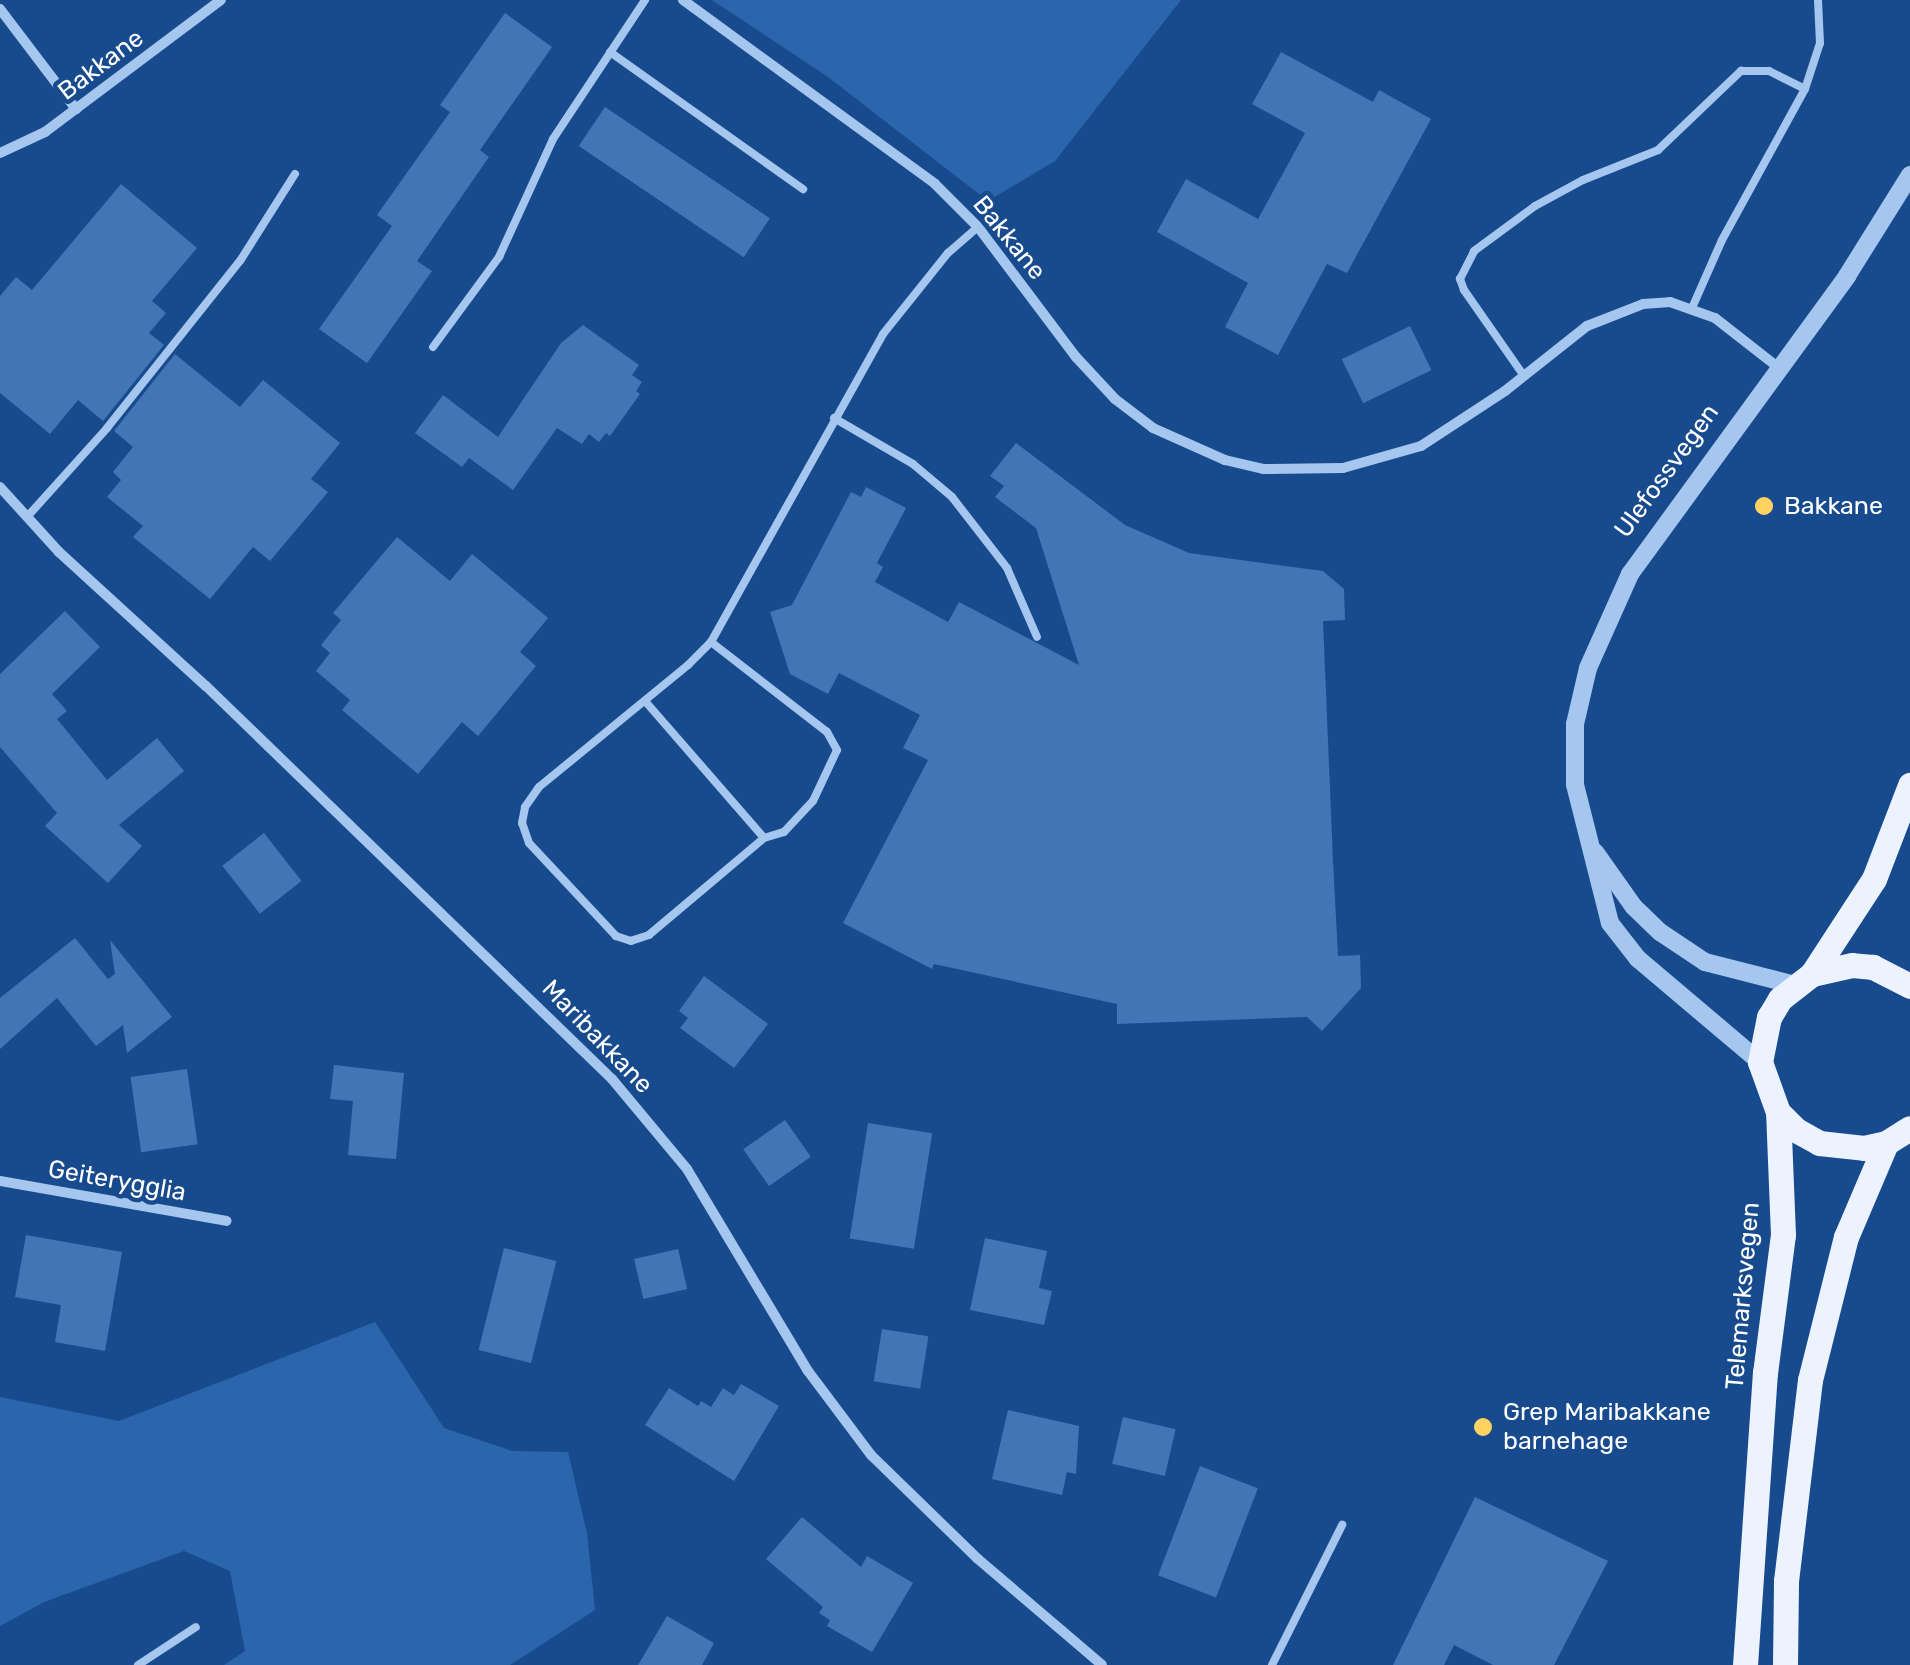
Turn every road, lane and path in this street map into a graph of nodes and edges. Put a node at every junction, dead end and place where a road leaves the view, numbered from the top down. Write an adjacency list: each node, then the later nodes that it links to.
1 (221, 0): 8 (street, Bakkane)
2 (645, 0): 6 (lane)
3 (683, 0): 13 (street, Bakkane)
4 (1818, 0): 7 (lane)
5 (0, 9): 8 (street)
6 (610, 52): 12 (lane); 15 (lane)
7 (1805, 89): 14 (lane); 17 (lane)
8 (76, 109): 9 (street, Bakkane)
9 (0, 153)
10 (296, 174): 20 (lane)
11 (1910, 175): 16 (street, Ulefossvegen)
12 (803, 189)
13 (978, 226): 17 (street, Bakkane); 18 (lane)
14 (1692, 308): 16 (street, Bakkane); 17 (street, Bakkane)
15 (433, 346)
16 (1778, 368): 26 (street, Ulefossvegen)
17 (1524, 376)
18 (834, 418): 21 (lane); 22 (lane)
19 (0, 487): 20 (street, Maribakkane)
20 (27, 517): 37 (street, Maribakkane)
21 (1038, 637)
22 (711, 642): 23 (lane); 25 (lane)
23 (645, 701): 25 (lane); 25 (lane)
24 (1910, 785): 27 (main road)
25 (764, 838)
26 (1586, 839): 27 (street, Ulefossvegen); 29 (street, Ulefossvegen)
27 (1804, 979): 28 (main road); 29 (main road)
28 (1910, 986)
29 (1760, 1062): 30 (main road, Telemarksvegen)
30 (1778, 1112): 31 (main road); 39 (main road, Telemarksvegen)
31 (1903, 1134): 40 (main road)
32 (0, 1181): 33 (street, Geiterygglia)
33 (227, 1221)
34 (1342, 1525): 38 (lane)
35 (196, 1628): 36 (lane)
36 (138, 1665)
37 (1102, 1665)
38 (1272, 1665)
39 (1745, 1665)
40 (1785, 1665)

